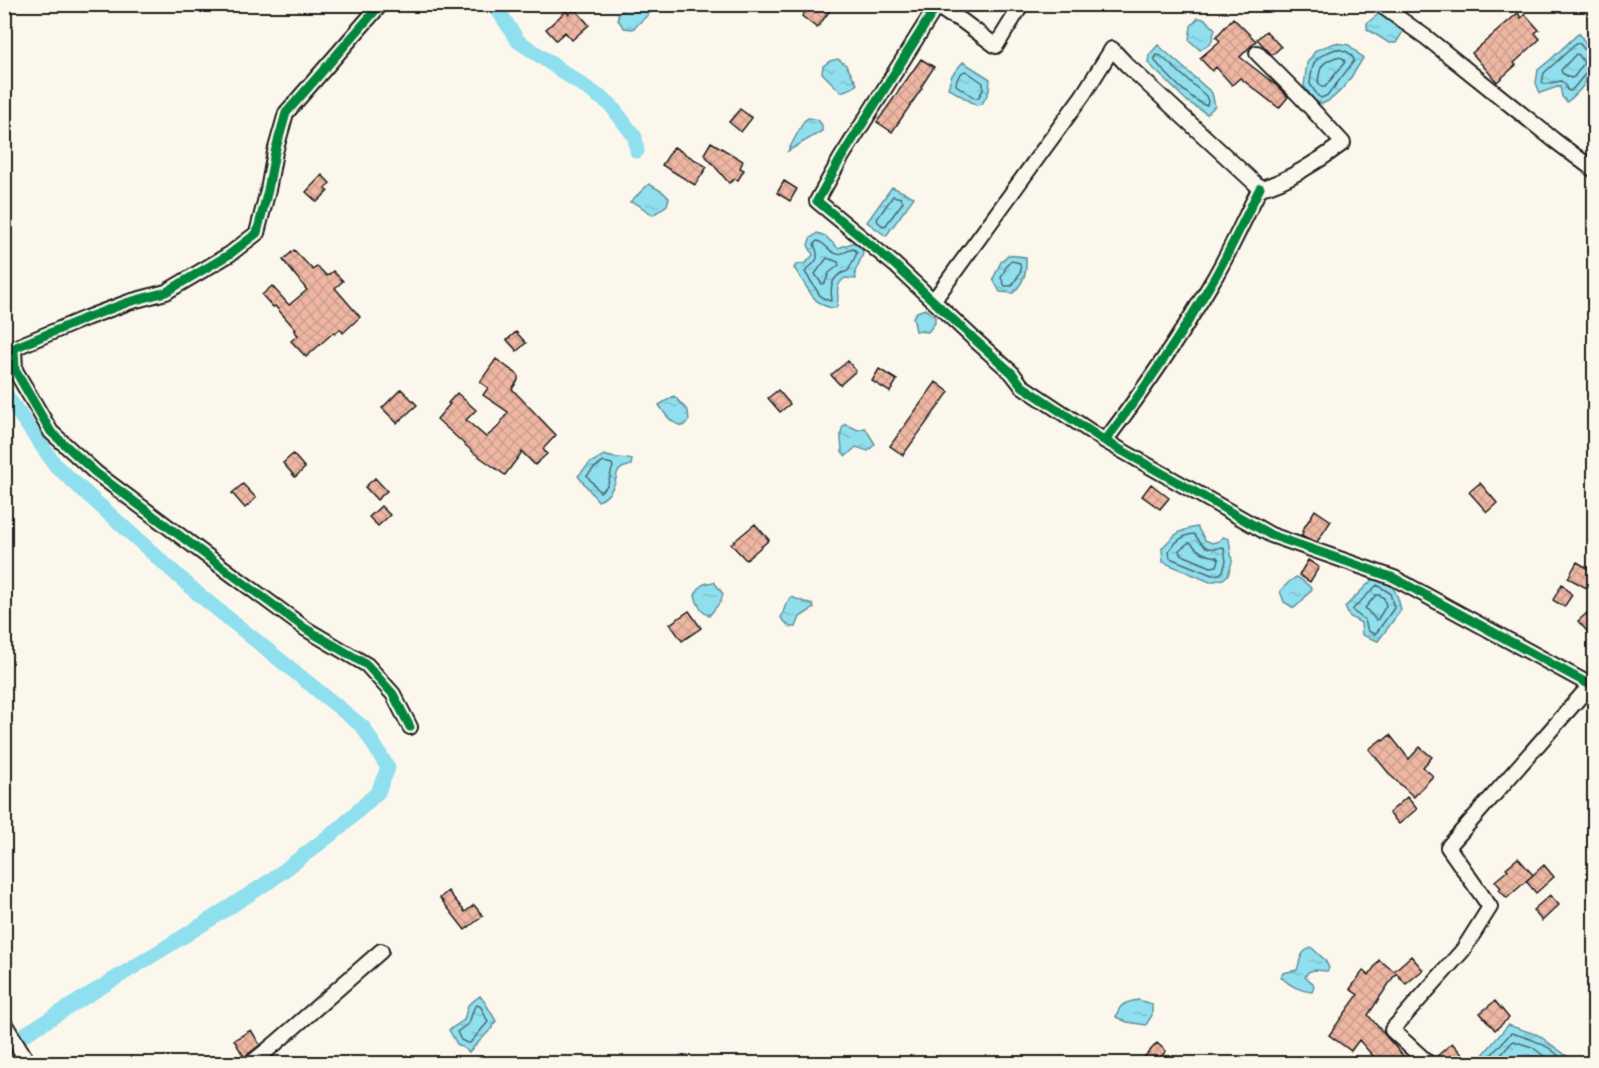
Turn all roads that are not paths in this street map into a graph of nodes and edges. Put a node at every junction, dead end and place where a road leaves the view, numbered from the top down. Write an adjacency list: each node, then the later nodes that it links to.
1 (381, 4): 11 (street)
2 (1022, 4): 4 (street)
3 (1379, 4): 6 (street)
4 (935, 6): 8 (street)
5 (1257, 53): 7 (street)
6 (1594, 170)
7 (1260, 188): 8 (street); 9 (street)
8 (934, 300): 9 (street)
9 (1104, 441): 10 (street)
10 (1593, 686): 16 (street)
11 (410, 727)
12 (381, 951): 15 (street)
13 (4, 1023): 14 (street)
14 (29, 1064)
15 (250, 1064)
16 (1429, 1064)

